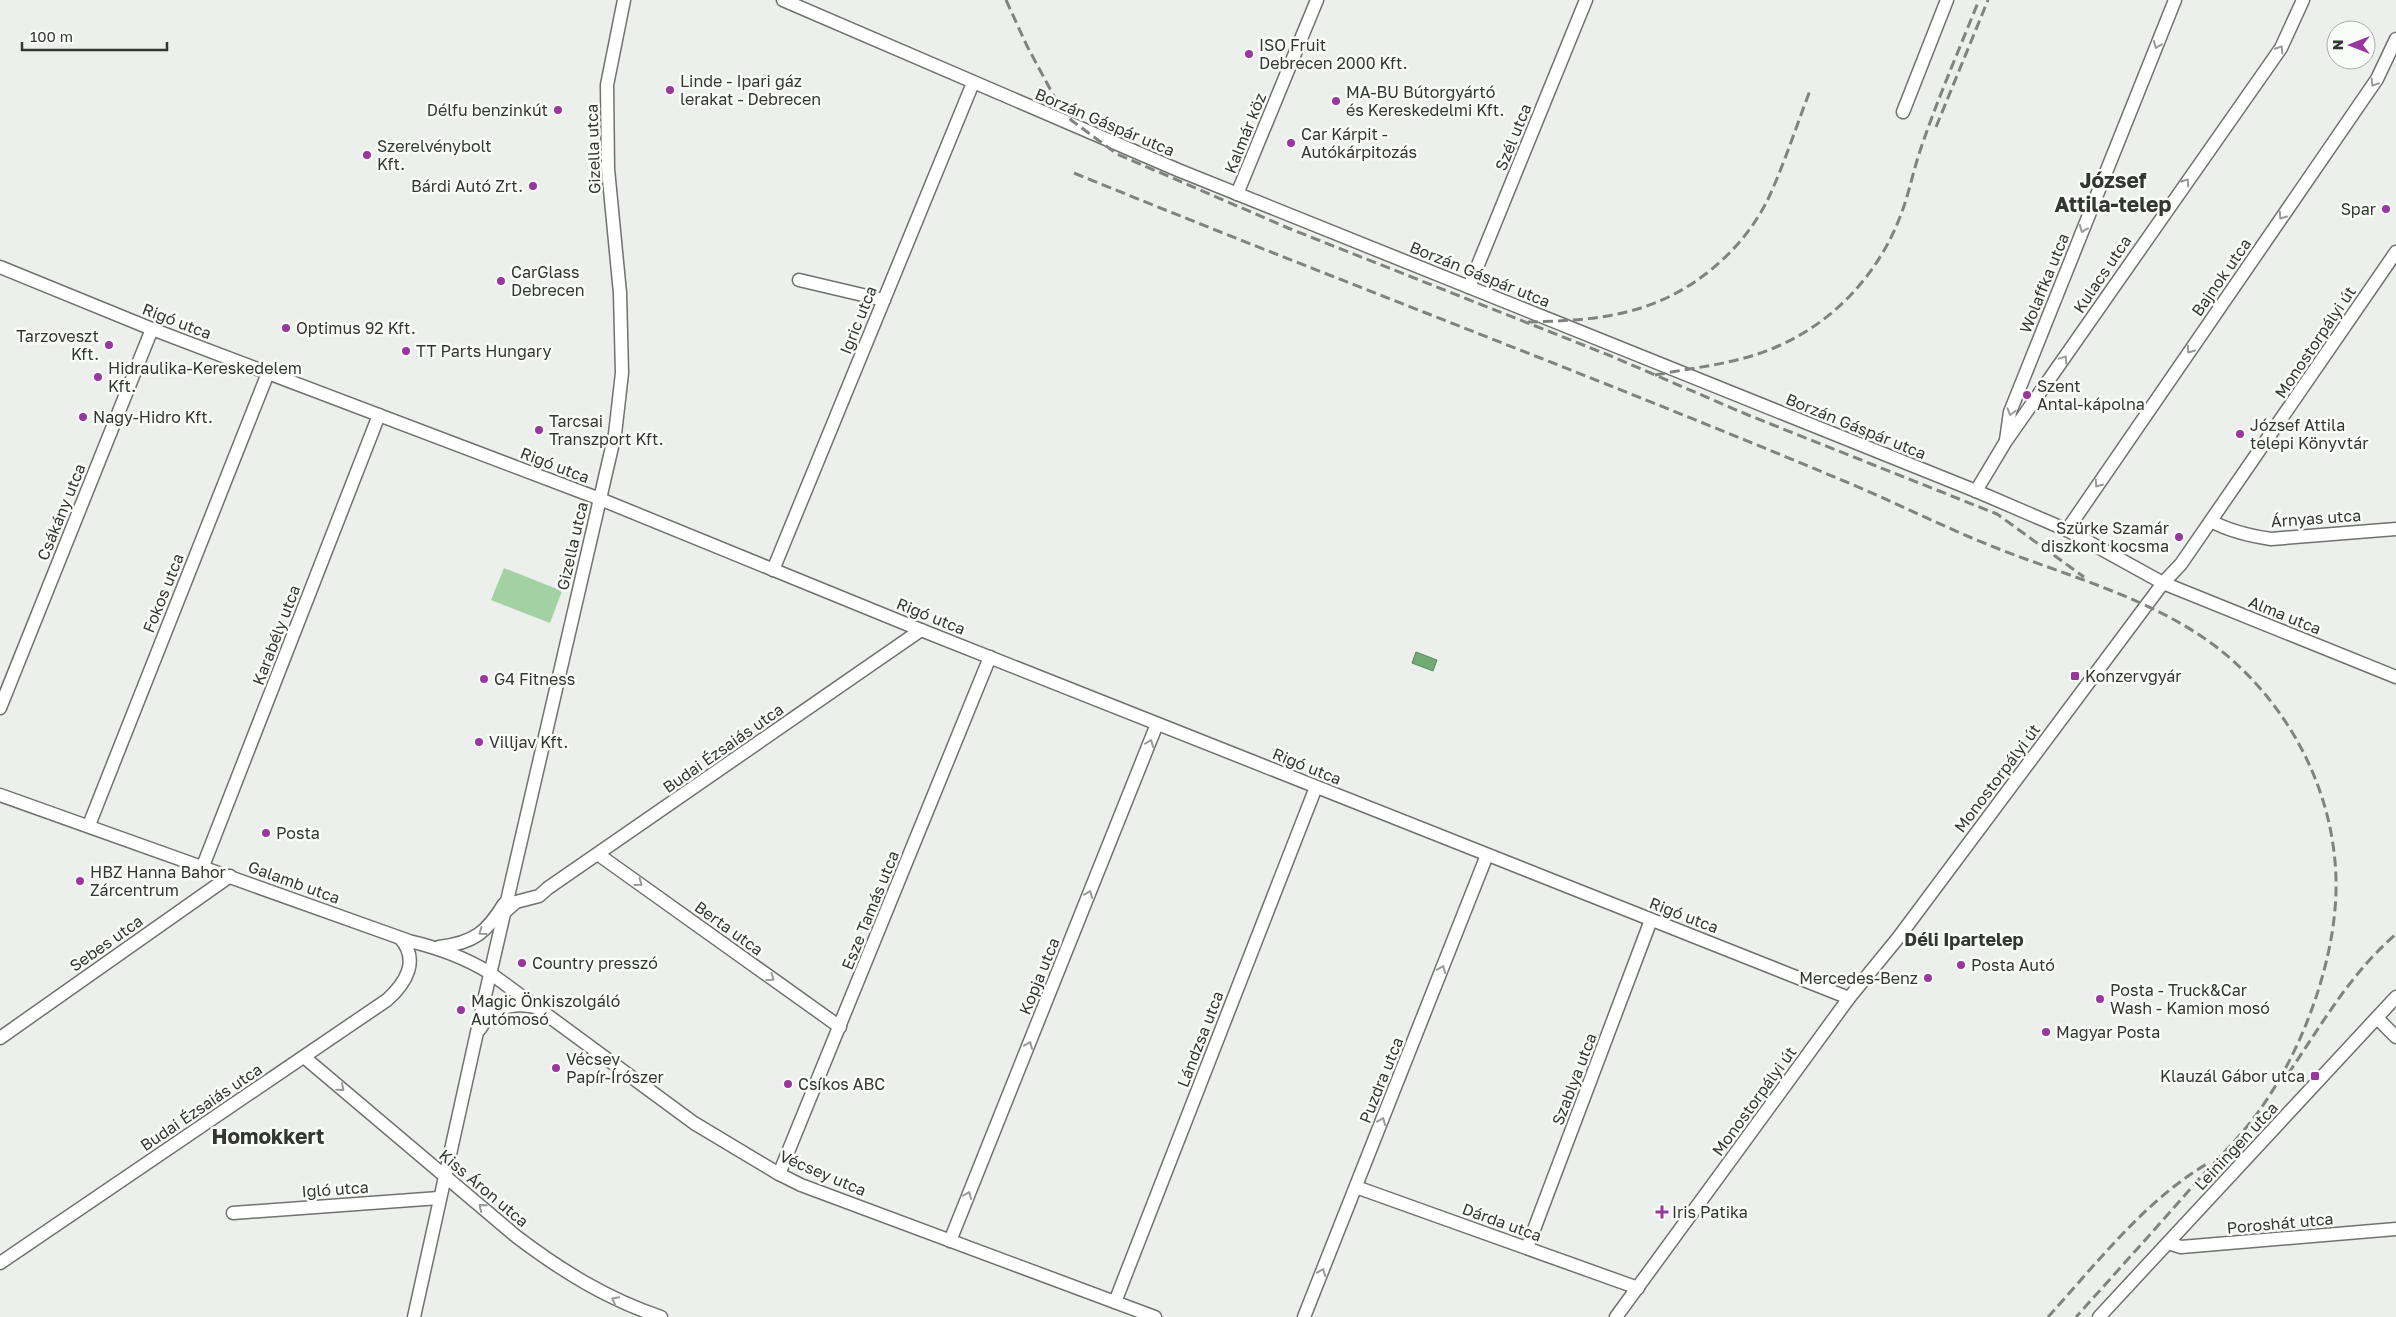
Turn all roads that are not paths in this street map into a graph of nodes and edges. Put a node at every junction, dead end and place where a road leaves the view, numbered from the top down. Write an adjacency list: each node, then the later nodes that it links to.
1 (624, 0): 22 (street, Gizella utca)
2 (783, 0): 9 (street, Borzán Gáspár utca)
3 (1317, 0): 11 (street, Kalmár köz)
4 (1586, 0): 15 (street, Szél utca)
5 (1947, 0): 10 (street)
6 (2175, 0): 20 (street, Wolaffka utca, one-way to 20)
7 (2303, 0): 20 (street, Kulacs utca, one-way to 7)
8 (2396, 39): 25 (street, Bajnok utca, one-way to 25)
9 (973, 83): 11 (street, Borzán Gáspár utca); 16 (street, Igric utca)
10 (1903, 112)
11 (1237, 194): 15 (street, Borzán Gáspár utca)
12 (2396, 252): 23 (street, Monostorpályi út)
13 (0, 267): 17 (street, Rigó utca)
14 (799, 280): 16 (street)
15 (1469, 287): 21 (street, Borzán Gáspár utca)
16 (884, 300): 26 (street, Igric utca)
17 (152, 329): 18 (street, Rigó utca); 31 (street, Csákány utca)
18 (268, 373): 19 (street, Rigó utca); 35 (street, Fokos utca)
19 (379, 415): 22 (street, Rigó utca); 38 (street, Karabély utca)
20 (2006, 441): 21 (street, Kulacs utca)
21 (1976, 491): 25 (street, Borzán Gáspár utca)
22 (600, 499): 26 (street, Rigó utca); 40 (street, Gizella utca)
23 (2211, 521): 24 (street, Árnyas utca); 27 (street, Monostorpályi út)
24 (2396, 529)
25 (2067, 530): 27 (street, Borzán Gáspár utca)
26 (773, 570): 28 (street, Rigó utca)
27 (2163, 582): 30 (street, Alma utca); 48 (street, Monostorpályi út)
28 (921, 630): 29 (street, Rigó utca); 37 (street, Budai Ézsaiás utca)
29 (990, 657): 32 (street, Rigó utca); 52 (street, Esze Tamás utca)
30 (2396, 677)
31 (0, 708)
32 (1157, 724): 33 (street, Rigó utca); 63 (street, Kopja utca, one-way to 32)
33 (1316, 786): 36 (street, Rigó utca); 68 (street, Lándzsa utca)
34 (0, 795): 35 (street, Galamb utca)
35 (89, 825): 38 (street, Galamb utca)
36 (1487, 854): 43 (street, Rigó utca); 59 (street, Puzdra utca, one-way to 36)
37 (599, 855): 41 (street, Budai Ézsaiás utca); 52 (street, Berta utca, one-way to 52)
38 (203, 866): 39 (street, Galamb utca)
39 (230, 876): 44 (street, Galamb utca); 55 (street, Sebes utca)
40 (511, 888): 41 (street); 42 (street, Gizella utca); 45 (street, Budai Ézsaiás utca, one-way to 45)
41 (543, 892): 42 (street, Budai Ézsaiás utca)
42 (506, 911): 47 (street, Gizella utca)
43 (1651, 920): 48 (street, Rigó utca); 65 (street, Szablya utca)
44 (400, 938): 45 (street, Galamb utca); 46 (street)
45 (434, 947): 46 (street, Budai Ézsaiás utca); 47 (street, Galamb utca)
46 (409, 967): 56 (street, Budai Ézsaiás utca)
47 (490, 973): 50 (street, Vécsey utca); 53 (street, Gizella utca)
48 (1849, 998): 67 (street, Monostorpályi út)
49 (2396, 998): 51 (street, Leiningen utca)
50 (537, 1008): 53 (street); 57 (street, Vécsey utca)
51 (2377, 1018): 54 (street); 64 (street, Leiningen utca)
52 (840, 1028): 57 (street, Esze Tamás utca)
53 (476, 1035): 58 (street, Gizella utca)
54 (2396, 1037)
55 (0, 1038)
56 (304, 1057): 58 (street, Kiss Áron utca, one-way to 58); 66 (street, Budai Ézsaiás utca)
57 (779, 1174): 63 (street, Vécsey utca)
58 (444, 1176): 60 (street, Gizella utca); 70 (street, Kiss Áron utca, one-way to 58)
59 (1356, 1187): 65 (street, Dárda utca); 72 (street, Puzdra utca, one-way to 59)
60 (439, 1198): 61 (street, Igló utca); 69 (street, Gizella utca)
61 (233, 1213)
62 (2396, 1230): 64 (street, Poroshát utca)
63 (950, 1241): 68 (street, Vécsey utca)
64 (2168, 1243): 74 (street, Leiningen utca)
65 (1527, 1248): 67 (street, Dárda utca)
66 (0, 1263)
67 (1638, 1288): 73 (street, Monostorpályi út)
68 (1115, 1302): 71 (street, Vécsey utca)
69 (414, 1317)
70 (661, 1317)
71 (1155, 1317)
72 (1304, 1317)
73 (1616, 1317)
74 (2099, 1317)

